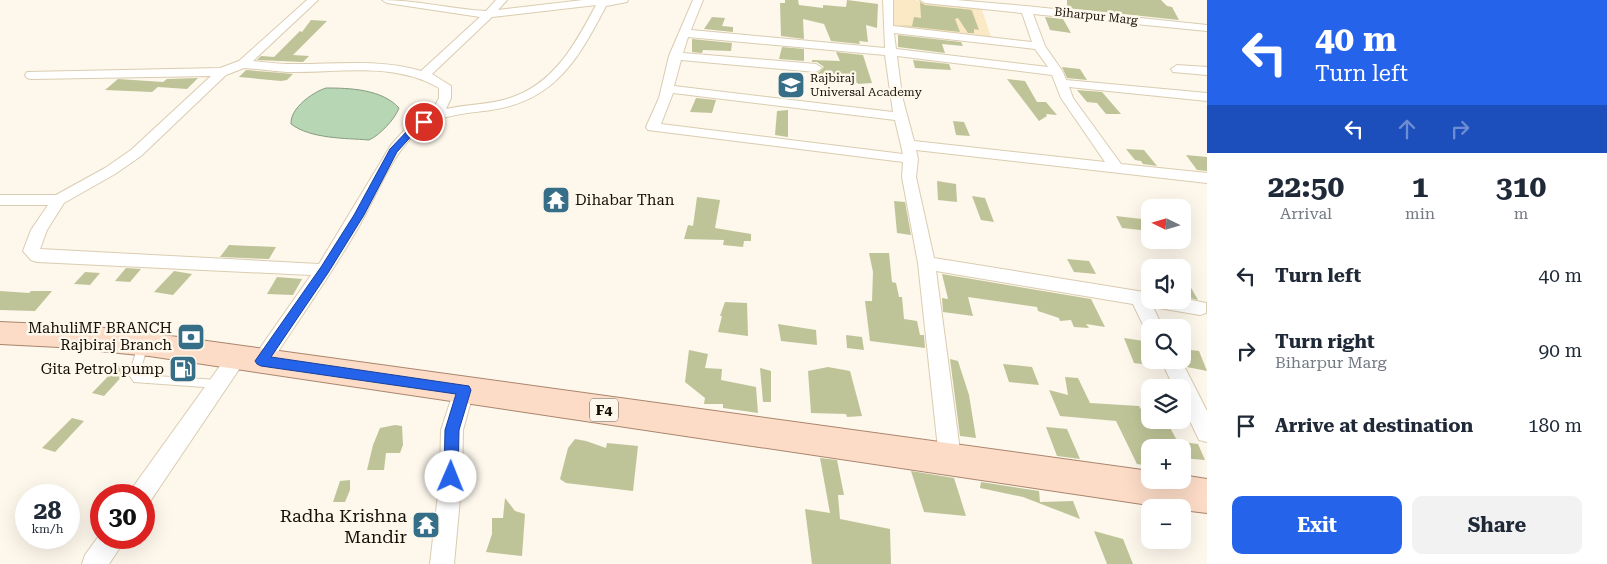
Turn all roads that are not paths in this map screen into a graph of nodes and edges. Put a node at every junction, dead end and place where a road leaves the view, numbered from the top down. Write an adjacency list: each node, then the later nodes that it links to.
1 (313, 0): 16 (street)
2 (387, 0): 9 (street)
3 (502, 0): 9 (street)
4 (619, 0): 9 (street); 26 (street)
5 (698, 0): 12 (street)
6 (888, 0): 11 (street)
7 (925, 0): 8 (street, Biharpur Marg)
8 (1026, 9): 10 (street, Biharpur Marg); 13 (street)
9 (489, 14): 22 (street)
10 (1207, 28)
11 (888, 29): 13 (street); 14 (street)
12 (684, 33): 14 (street); 15 (street)
13 (1040, 46): 23 (street)
14 (891, 52): 23 (street); 27 (street)
15 (675, 56): 17 (street); 24 (street)
16 (243, 64): 20 (street); 22 (street)
17 (816, 68)
18 (1177, 69): 19 (street)
19 (1207, 71)
20 (222, 72): 21 (street); 32 (street)
21 (31, 75)
22 (424, 75): 26 (street)
23 (1059, 77): 25 (street); 29 (street)
24 (668, 89): 27 (street); 28 (street)
25 (1207, 97)
26 (436, 116): 34 (street)
27 (901, 117): 28 (street)
28 (909, 152): 29 (street); 33 (street)
29 (1116, 168): 30 (street)
30 (1207, 178)
31 (0, 200): 32 (street)
32 (59, 200): 34 (street)
33 (927, 263): 35 (street); 45 (street)
34 (324, 270): 40 (street)
35 (1140, 299): 36 (street); 37 (street)
36 (1200, 308)
37 (1150, 319)
38 (0, 333): 39 (main road, F4)
39 (143, 344): 40 (main road, F4); 42 (lane)
40 (249, 359): 42 (street); 43 (main road, F4)
41 (1175, 369): 44 (street)
42 (218, 384): 46 (street)
43 (464, 390): 45 (main road, F4); 50 (street)
44 (1207, 433)
45 (950, 458): 47 (main road, F4)
46 (149, 484)
47 (1207, 496)
48 (104, 549): 49 (street)
49 (94, 564)
50 (442, 564)

